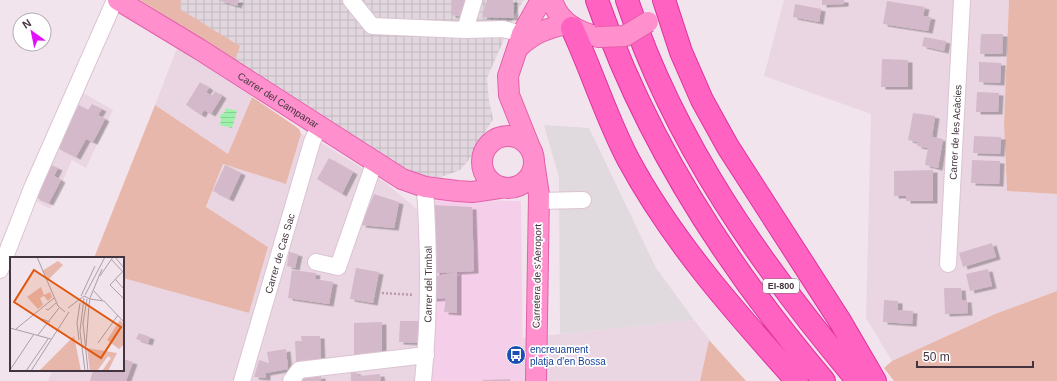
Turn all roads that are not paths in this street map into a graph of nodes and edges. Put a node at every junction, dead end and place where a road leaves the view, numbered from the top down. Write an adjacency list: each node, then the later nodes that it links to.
1 (116, 0): 14 (main road, Carrer del Campanar); 25 (street)
2 (352, 0): 11 (street)
3 (474, 0): 11 (street)
4 (541, 0): 12 (main road)
5 (552, 0): 10 (main road)
6 (597, 0): 32 (highway, EI-800)
7 (627, 0): 33 (highway, EI-800)
8 (663, 0): 10 (main road, bridge); 34 (highway)
9 (962, 0): 24 (street, Carrer de les Acàcies)
10 (570, 26): 12 (main road); 31 (highway)
11 (465, 30): 12 (street)
12 (519, 42): 13 (main road)
13 (509, 95): 15 (main road); 16 (main road, Carretera de s'Aeroport)
14 (319, 126): 18 (main road, Carrer del Campanar); 27 (street, Carrer de Cas Sac)
15 (497, 138): 16 (main road); 17 (main road)
16 (533, 157): 20 (main road); 22 (main road, Carretera de s'Aeroport)
17 (481, 160): 19 (main road); 20 (main road)
18 (376, 161): 19 (main road, Carrer del Campanar); 23 (street)
19 (435, 188): 20 (main road, Carrer del Campanar); 26 (street, Carrer del Timbal)
20 (505, 188): 22 (main road)
21 (583, 200): 22 (street)
22 (538, 210): 30 (main road, Carretera de s'Aeroport)
23 (316, 262)
24 (948, 264)
25 (0, 270)
26 (426, 355): 28 (street); 29 (street, Carrer del Timbal)
27 (242, 381)
28 (291, 381)
29 (423, 381)
30 (536, 381)
31 (797, 381)
32 (824, 381)
33 (858, 381)
34 (875, 381)

